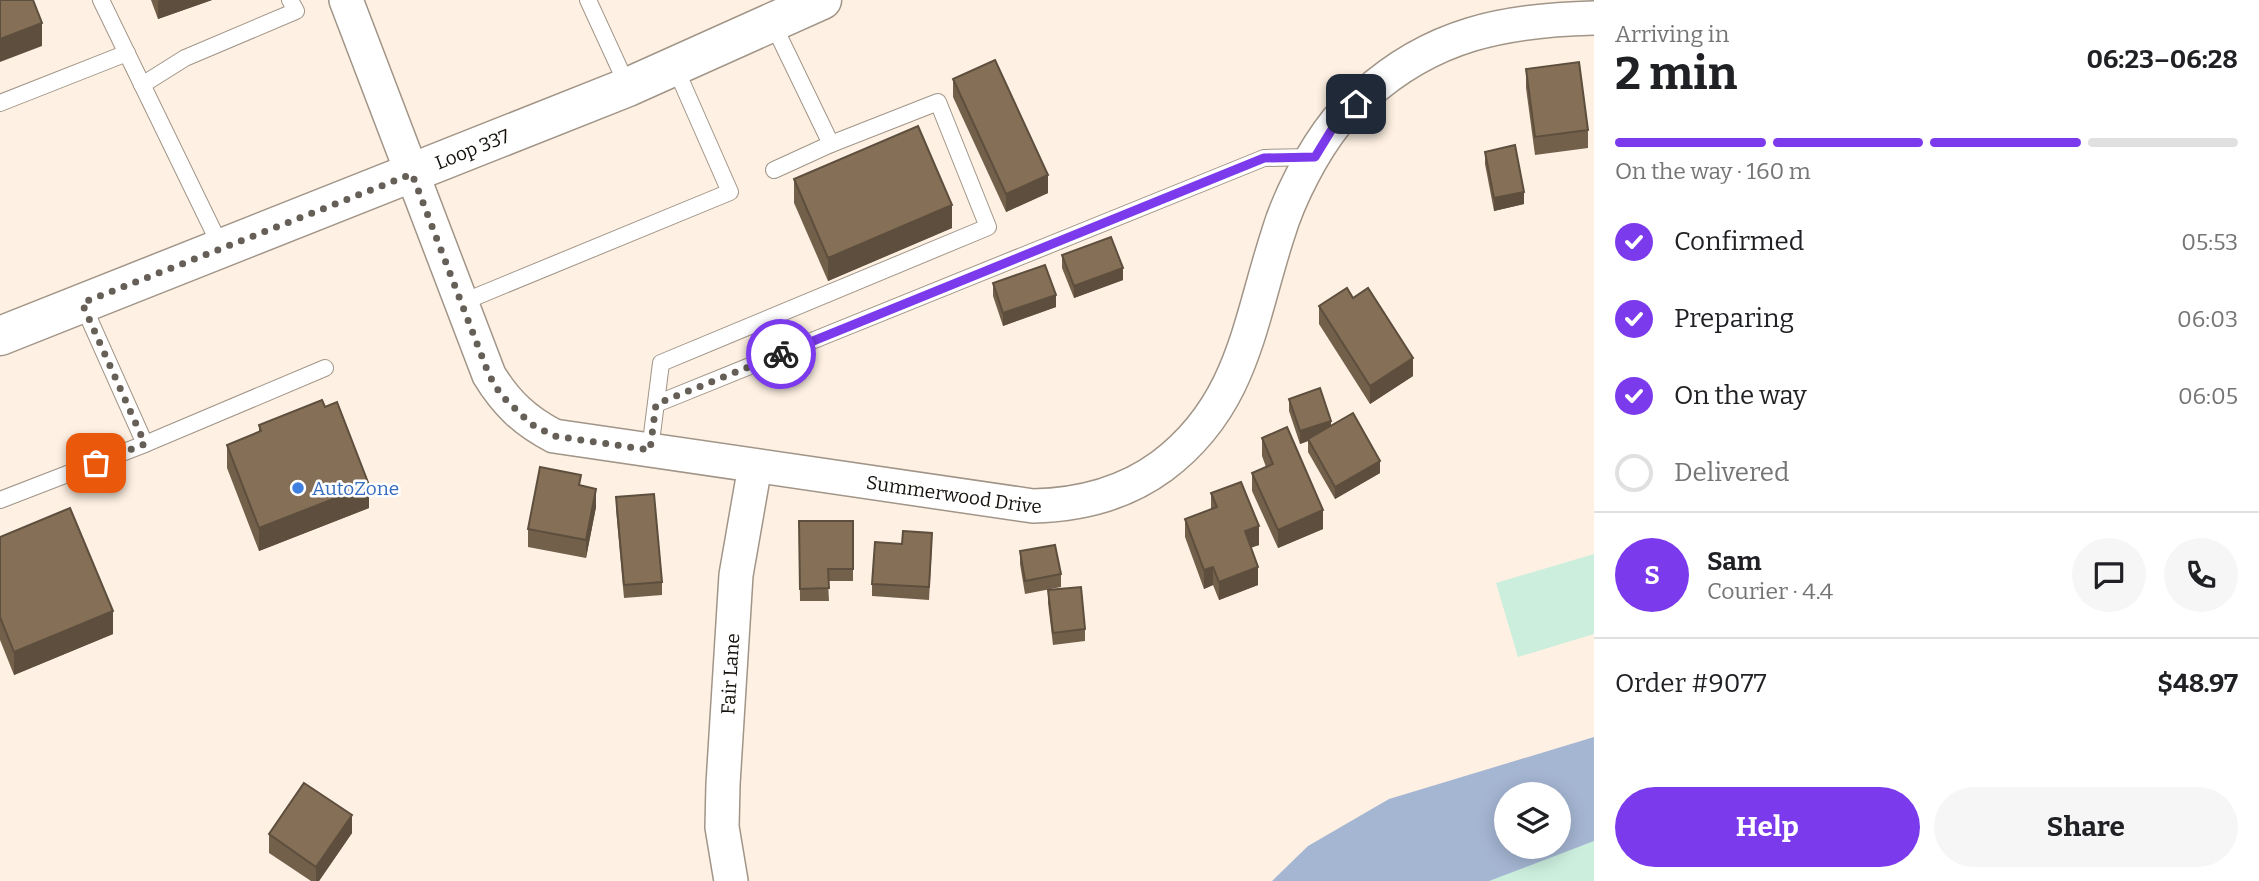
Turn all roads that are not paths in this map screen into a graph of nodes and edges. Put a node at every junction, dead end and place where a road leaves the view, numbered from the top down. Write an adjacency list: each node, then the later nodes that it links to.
1 (101, 0): 8 (lane)
2 (290, 0): 10 (lane)
3 (346, 0): 16 (street, Summerwood Drive)
4 (588, 0): 11 (lane)
5 (814, 2): 7 (main road, Loop 337)
6 (1594, 18): 14 (street, Summerwood Drive)
7 (773, 24): 9 (main road, Loop 337); 13 (lane)
8 (127, 53): 10 (lane); 12 (lane)
9 (675, 67): 11 (main road, Loop 337); 18 (lane)
10 (142, 85): 17 (lane)
11 (628, 87): 16 (main road, Loop 337)
12 (0, 103)
13 (831, 144): 15 (lane); 22 (lane)
14 (1315, 157): 22 (lane); 25 (street, Summerwood Drive)
15 (774, 170)
16 (412, 174): 17 (main road, Loop 337); 18 (street, Summerwood Drive)
17 (222, 249): 19 (main road, Loop 337)
18 (463, 302): 24 (street, Summerwood Drive)
19 (82, 303): 20 (main road, Loop 337); 23 (lane)
20 (0, 336)
21 (325, 368): 23 (lane)
22 (656, 404): 24 (lane)
23 (145, 444): 26 (lane)
24 (650, 450): 25 (street, Summerwood Drive)
25 (755, 466): 27 (street, Fair Lane)
26 (0, 500)
27 (731, 881)

